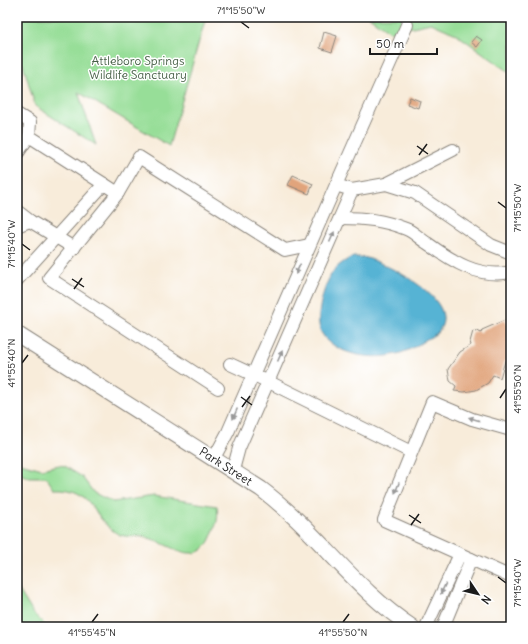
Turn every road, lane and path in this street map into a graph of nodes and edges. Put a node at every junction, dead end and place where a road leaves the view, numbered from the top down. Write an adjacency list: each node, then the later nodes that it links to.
1 (406, 25): 8 (lane)
2 (17, 114): 3 (lane)
3 (29, 136): 5 (lane); 6 (lane)
4 (454, 150): 7 (lane)
5 (17, 154)
6 (104, 184): 10 (lane); 16 (lane)
7 (386, 184): 9 (lane); 19 (lane)
8 (336, 185): 9 (lane); 11 (lane)
9 (352, 190): 13 (lane)
10 (118, 193): 17 (lane); 18 (lane)
11 (327, 204): 13 (lane); 17 (lane)
12 (17, 211): 14 (lane)
13 (342, 214): 20 (lane); 25 (lane, one-way to 13)
14 (30, 221): 15 (lane); 16 (lane)
15 (17, 226)
16 (56, 237): 18 (lane); 21 (lane)
17 (309, 245): 24 (lane, one-way to 24)
18 (74, 248): 26 (lane)
19 (511, 253)
20 (511, 272)
21 (17, 280)
22 (17, 334): 29 (main road, Park Street)
23 (230, 364): 24 (lane)
24 (253, 375): 25 (lane); 29 (lane, one-way to 29)
25 (269, 382): 28 (lane); 30 (lane)
26 (218, 388)
27 (511, 430): 28 (lane, one-way to 28)
28 (411, 452): 31 (lane, one-way to 31)
29 (214, 458): 30 (main road, Park Street)
30 (233, 470): 34 (main road, Park Street)
31 (460, 554): 32 (lane); 35 (lane, one-way to 35)
32 (471, 559): 33 (lane); 36 (lane)
33 (511, 577)
34 (412, 627)
35 (426, 627)
36 (443, 627)

